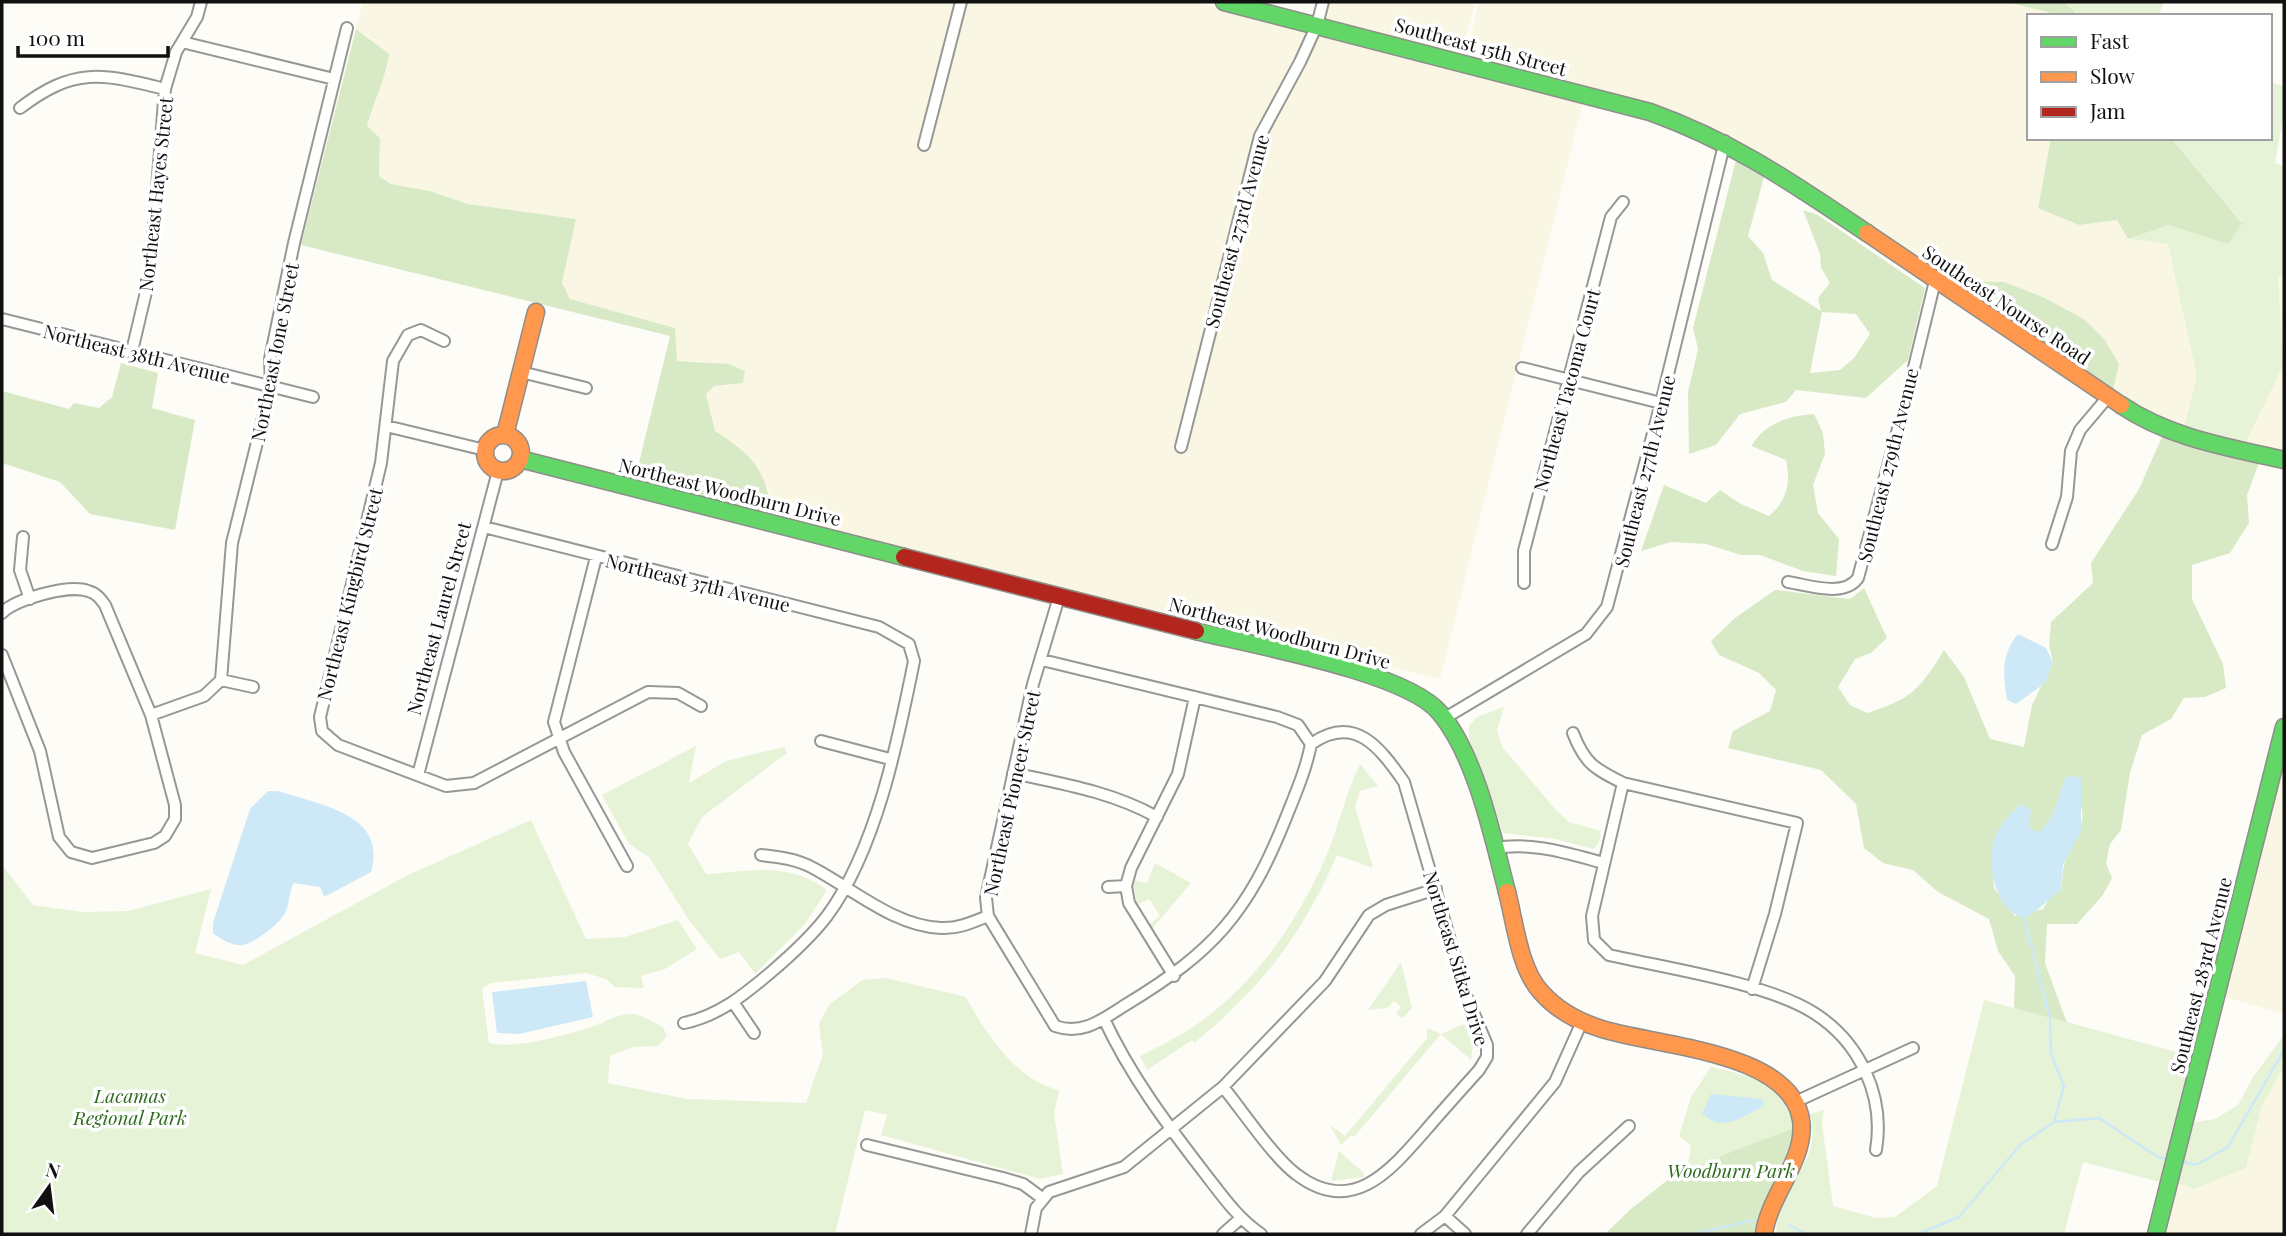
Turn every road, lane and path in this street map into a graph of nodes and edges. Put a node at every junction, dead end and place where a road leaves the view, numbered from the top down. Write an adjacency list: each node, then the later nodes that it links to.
1 (201, 2): 7 (street, Northeast Hayes Street)
2 (961, 2): 12 (street)
3 (1224, 2): 5 (street, Southeast 15th Street)
4 (1323, 2): 5 (street, Southeast 273rd Avenue)
5 (1317, 25): 11 (street, Southeast 15th Street); 29 (street, Southeast 273rd Avenue)
6 (347, 27): 8 (street, Northeast Ione Street)
7 (182, 42): 8 (street); 9 (street, Northeast Hayes Street)
8 (334, 79): 22 (street, Northeast Ione Street)
9 (165, 89): 10 (street); 18 (street, Northeast Hayes Street)
10 (20, 108)
11 (1724, 141): 14 (street, Southeast Nourse Road); 26 (street, Southeast 277th Avenue)
12 (924, 145)
13 (1623, 202): 21 (street, Northeast Tacoma Court)
14 (1935, 281): 25 (street, Southeast Nourse Road); 38 (street, Southeast 279th Avenue)
15 (536, 312): 20 (street)
16 (2, 319): 18 (street, Northeast 38th Avenue)
17 (444, 341): 27 (street, Northeast Kingbird Street)
18 (132, 351): 22 (street, Northeast 38th Avenue)
19 (1522, 368): 21 (street)
20 (521, 372): 23 (street); 28 (street)
21 (1569, 380): 26 (street); 39 (street, Northeast Tacoma Court)
22 (271, 386): 24 (street, Northeast 38th Avenue); 45 (street, Northeast Ione Street)
23 (586, 388)
24 (313, 397)
25 (2107, 398): 32 (street, Southeast Nourse Road); 36 (street)
26 (1661, 402): 50 (street, Southeast 277th Avenue)
27 (386, 426): 30 (street); 58 (street, Northeast Kingbird Street)
28 (505, 435): 30 (street); 31 (street)
29 (1181, 447)
30 (485, 450): 33 (street)
31 (520, 459): 33 (street); 40 (street, Northeast Woodburn Drive)
32 (2284, 460)
33 (498, 471): 34 (street, Northeast Laurel Street)
34 (484, 527): 37 (street, Northeast 37th Avenue); 58 (street, Northeast Laurel Street)
35 (23, 537): 41 (street)
36 (2052, 544)
37 (596, 557): 53 (street); 56 (street, Northeast 37th Avenue)
38 (1788, 582)
39 (1524, 583)
40 (1059, 597): 44 (street, Northeast Pioneer Street); 50 (street, Northeast Woodburn Drive)
41 (30, 599): 42 (street); 49 (street)
42 (2, 613)
43 (2, 655): 49 (street)
44 (1042, 660): 47 (street); 57 (street, Northeast Pioneer Street)
45 (221, 680): 46 (street); 49 (street)
46 (253, 687)
47 (1195, 697): 55 (street); 60 (street)
48 (701, 705): 53 (street, Northeast Kingbird Street)
49 (151, 715)
50 (1445, 718): 61 (street, Northeast Woodburn Drive)
51 (2284, 727): 95 (street, Southeast 283rd Avenue)
52 (1573, 733): 59 (street)
53 (557, 737): 58 (street, Northeast Kingbird Street); 64 (street)
54 (821, 741): 56 (street)
55 (1311, 744): 68 (street, Northeast Sitka Drive); 70 (street, Northeast Pioneer Street)
56 (890, 759): 66 (street)
57 (1013, 773): 60 (street); 69 (street, Northeast Pioneer Street)
58 (418, 775)
59 (1623, 783): 63 (street); 71 (street)
60 (1157, 817): 65 (street)
61 (1495, 848): 63 (street); 75 (street, Northeast Woodburn Drive)
62 (761, 855): 66 (street)
63 (1604, 863): 71 (street)
64 (627, 866)
65 (1126, 886): 67 (street); 70 (street)
66 (844, 887): 69 (street); 72 (street)
67 (1108, 887)
68 (1436, 889): 79 (street); 79 (street, Northeast Sitka Drive)
69 (988, 916): 73 (street, Northeast Pioneer Street)
70 (1174, 976): 73 (street, Northeast Pioneer Street)
71 (1752, 989): 78 (street)
72 (733, 1002): 74 (street); 76 (street)
73 (1104, 1019): 82 (street)
74 (684, 1023)
75 (1581, 1024): 80 (street, Northeast Woodburn Drive); 86 (street)
76 (754, 1033)
77 (1913, 1048): 78 (street)
78 (1866, 1070): 80 (street); 84 (street)
79 (1223, 1087): 82 (street)
80 (1795, 1102): 94 (street)
81 (1629, 1126): 93 (street)
82 (1171, 1130): 85 (street); 87 (street)
83 (867, 1145): 85 (street)
84 (1876, 1150)
85 (1042, 1198): 88 (street)
86 (1445, 1216): 91 (street); 92 (street)
87 (1241, 1218): 89 (street); 90 (street)
88 (1031, 1234)
89 (1223, 1234)
90 (1261, 1234)
91 (1421, 1234)
92 (1465, 1234)
93 (1527, 1234)
94 (1764, 1234)
95 (2156, 1234)

